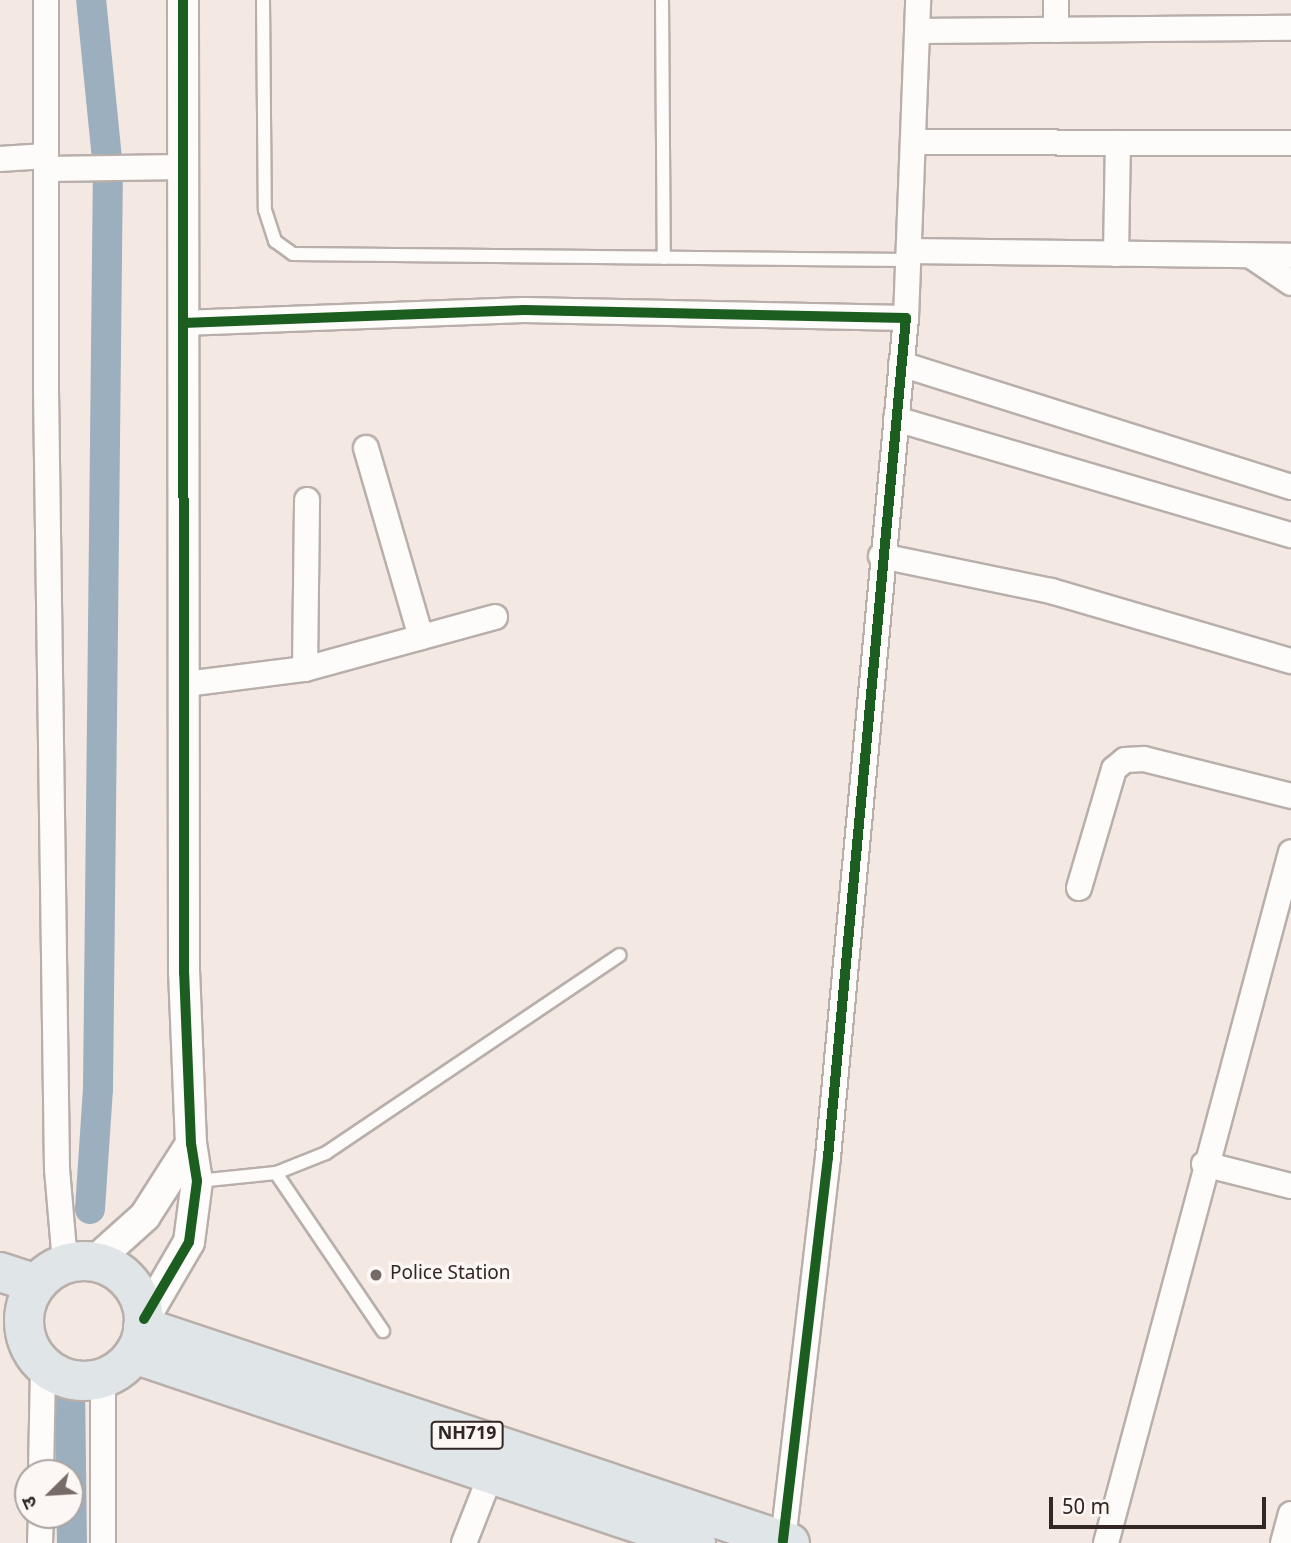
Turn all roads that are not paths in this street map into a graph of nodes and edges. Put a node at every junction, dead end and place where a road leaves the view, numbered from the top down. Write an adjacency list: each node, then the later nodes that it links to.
1 (46, 0): 14 (street)
2 (183, 0): 15 (street)
3 (262, 0): 20 (lane)
4 (662, 0): 20 (lane)
5 (918, 0): 9 (street)
6 (1056, 0): 8 (street)
7 (1291, 29): 8 (street)
8 (1056, 30): 9 (street)
9 (917, 31): 10 (street)
10 (913, 142): 11 (street); 17 (street)
11 (1118, 143): 12 (street); 16 (street)
12 (1291, 143)
13 (0, 159): 14 (street)
14 (46, 162): 15 (street); 45 (street)
15 (183, 167): 23 (street)
16 (1116, 254): 17 (street); 18 (street)
17 (909, 256): 20 (lane); 22 (street)
18 (1251, 256): 19 (street); 21 (street)
19 (1291, 256)
20 (664, 258)
21 (1291, 283)
22 (906, 318): 23 (street); 24 (street)
23 (183, 323): 35 (street)
24 (901, 364): 25 (street); 27 (street)
25 (895, 419): 29 (street); 30 (street)
26 (366, 448): 32 (street)
27 (1291, 487)
28 (307, 500): 34 (street)
29 (1291, 536)
30 (881, 556): 33 (street); 53 (street)
31 (495, 617): 32 (street)
32 (422, 637): 34 (street)
33 (1291, 661)
34 (305, 669): 35 (street)
35 (186, 684): 42 (street)
36 (1291, 796): 38 (street)
37 (1291, 852): 40 (street)
38 (1079, 888)
39 (619, 955): 41 (lane)
40 (1204, 1164): 43 (street); 57 (street)
41 (276, 1173): 42 (lane); 46 (lane)
42 (183, 1181): 45 (street); 47 (street)
43 (1291, 1186)
44 (0, 1272): 45 (highway)
45 (44, 1287): 47 (highway); 48 (highway)
46 (383, 1331)
47 (140, 1333): 49 (highway); 51 (highway, NH719); 53 (highway, NH719)
48 (43, 1366): 49 (highway); 50 (street)
49 (103, 1378): 54 (street)
50 (41, 1459)
51 (491, 1474): 55 (street); 56 (highway, NH719)
52 (1291, 1514): 58 (street)
53 (787, 1542)
54 (103, 1543)
55 (464, 1543)
56 (696, 1543)
57 (1106, 1543)
58 (1283, 1543)

